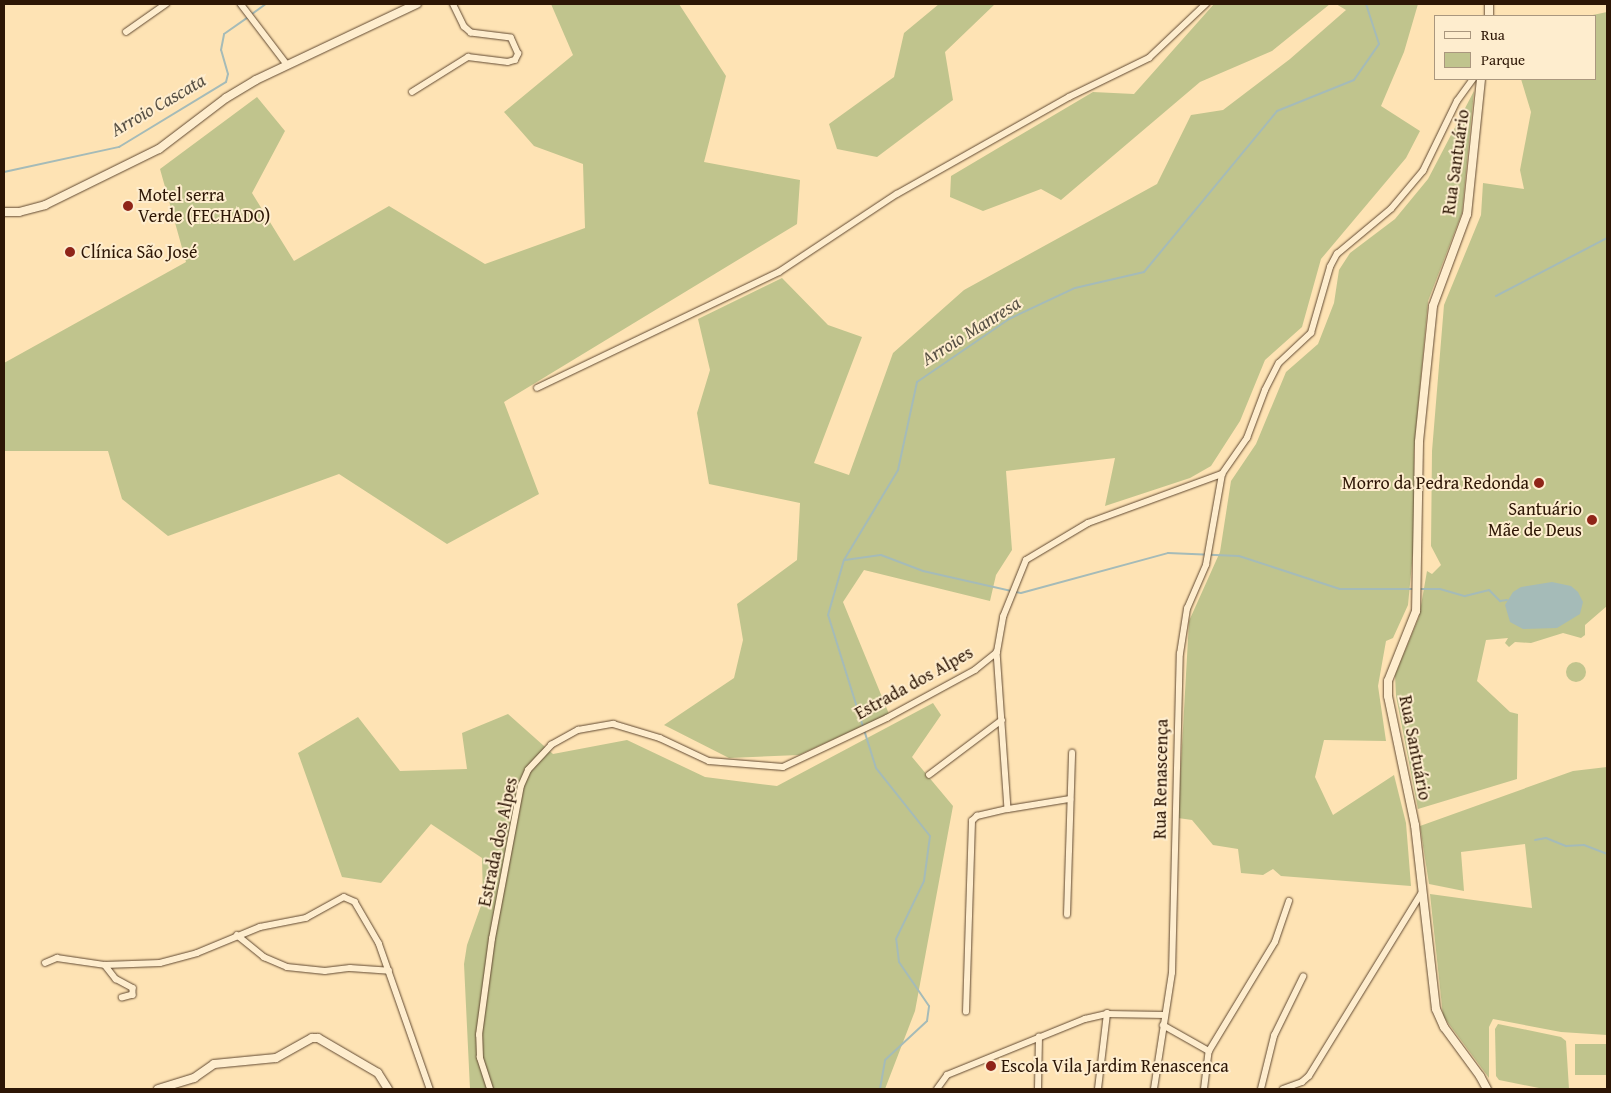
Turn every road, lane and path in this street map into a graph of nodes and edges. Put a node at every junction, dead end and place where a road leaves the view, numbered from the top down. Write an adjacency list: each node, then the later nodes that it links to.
1 (166, 4): 6 (street)
2 (241, 4): 7 (street)
3 (417, 4): 7 (street)
4 (453, 4): 10 (street)
5 (1206, 4): 12 (street)
6 (126, 32)
7 (286, 63): 11 (street)
8 (1472, 80): 13 (street)
9 (1482, 80): 20 (street, Rua Santuário)
10 (412, 92)
11 (4, 212)
12 (537, 388)
13 (1222, 474): 14 (street, Estrada dos Alpes); 31 (street, Rua Renascença)
14 (997, 652): 15 (street); 38 (street, Estrada dos Alpes)
15 (1002, 720): 17 (street); 19 (street)
16 (1072, 753): 18 (street)
17 (930, 775)
18 (1070, 799): 19 (street); 22 (street)
19 (1008, 808): 29 (street)
20 (1424, 889): 45 (street); 46 (street, Rua Santuário)
21 (1289, 901): 34 (street)
22 (1067, 915)
23 (237, 935): 25 (street); 26 (street); 26 (street)
24 (45, 963): 25 (street)
25 (104, 965): 28 (street)
26 (389, 971): 37 (street)
27 (1303, 977): 44 (street)
28 (122, 998)
29 (966, 1012)
30 (1106, 1014): 31 (street); 33 (street); 41 (street)
31 (1165, 1015): 32 (street, Rua Renascença)
32 (1163, 1025): 34 (street); 42 (street, Rua Renascença)
33 (1039, 1037): 39 (street); 40 (street)
34 (1208, 1051): 43 (street)
35 (158, 1089): 36 (street)
36 (388, 1089)
37 (430, 1089)
38 (490, 1089)
39 (937, 1089)
40 (1038, 1089)
41 (1098, 1089)
42 (1154, 1089)
43 (1204, 1089)
44 (1261, 1089)
45 (1282, 1089)
46 (1487, 1089)

